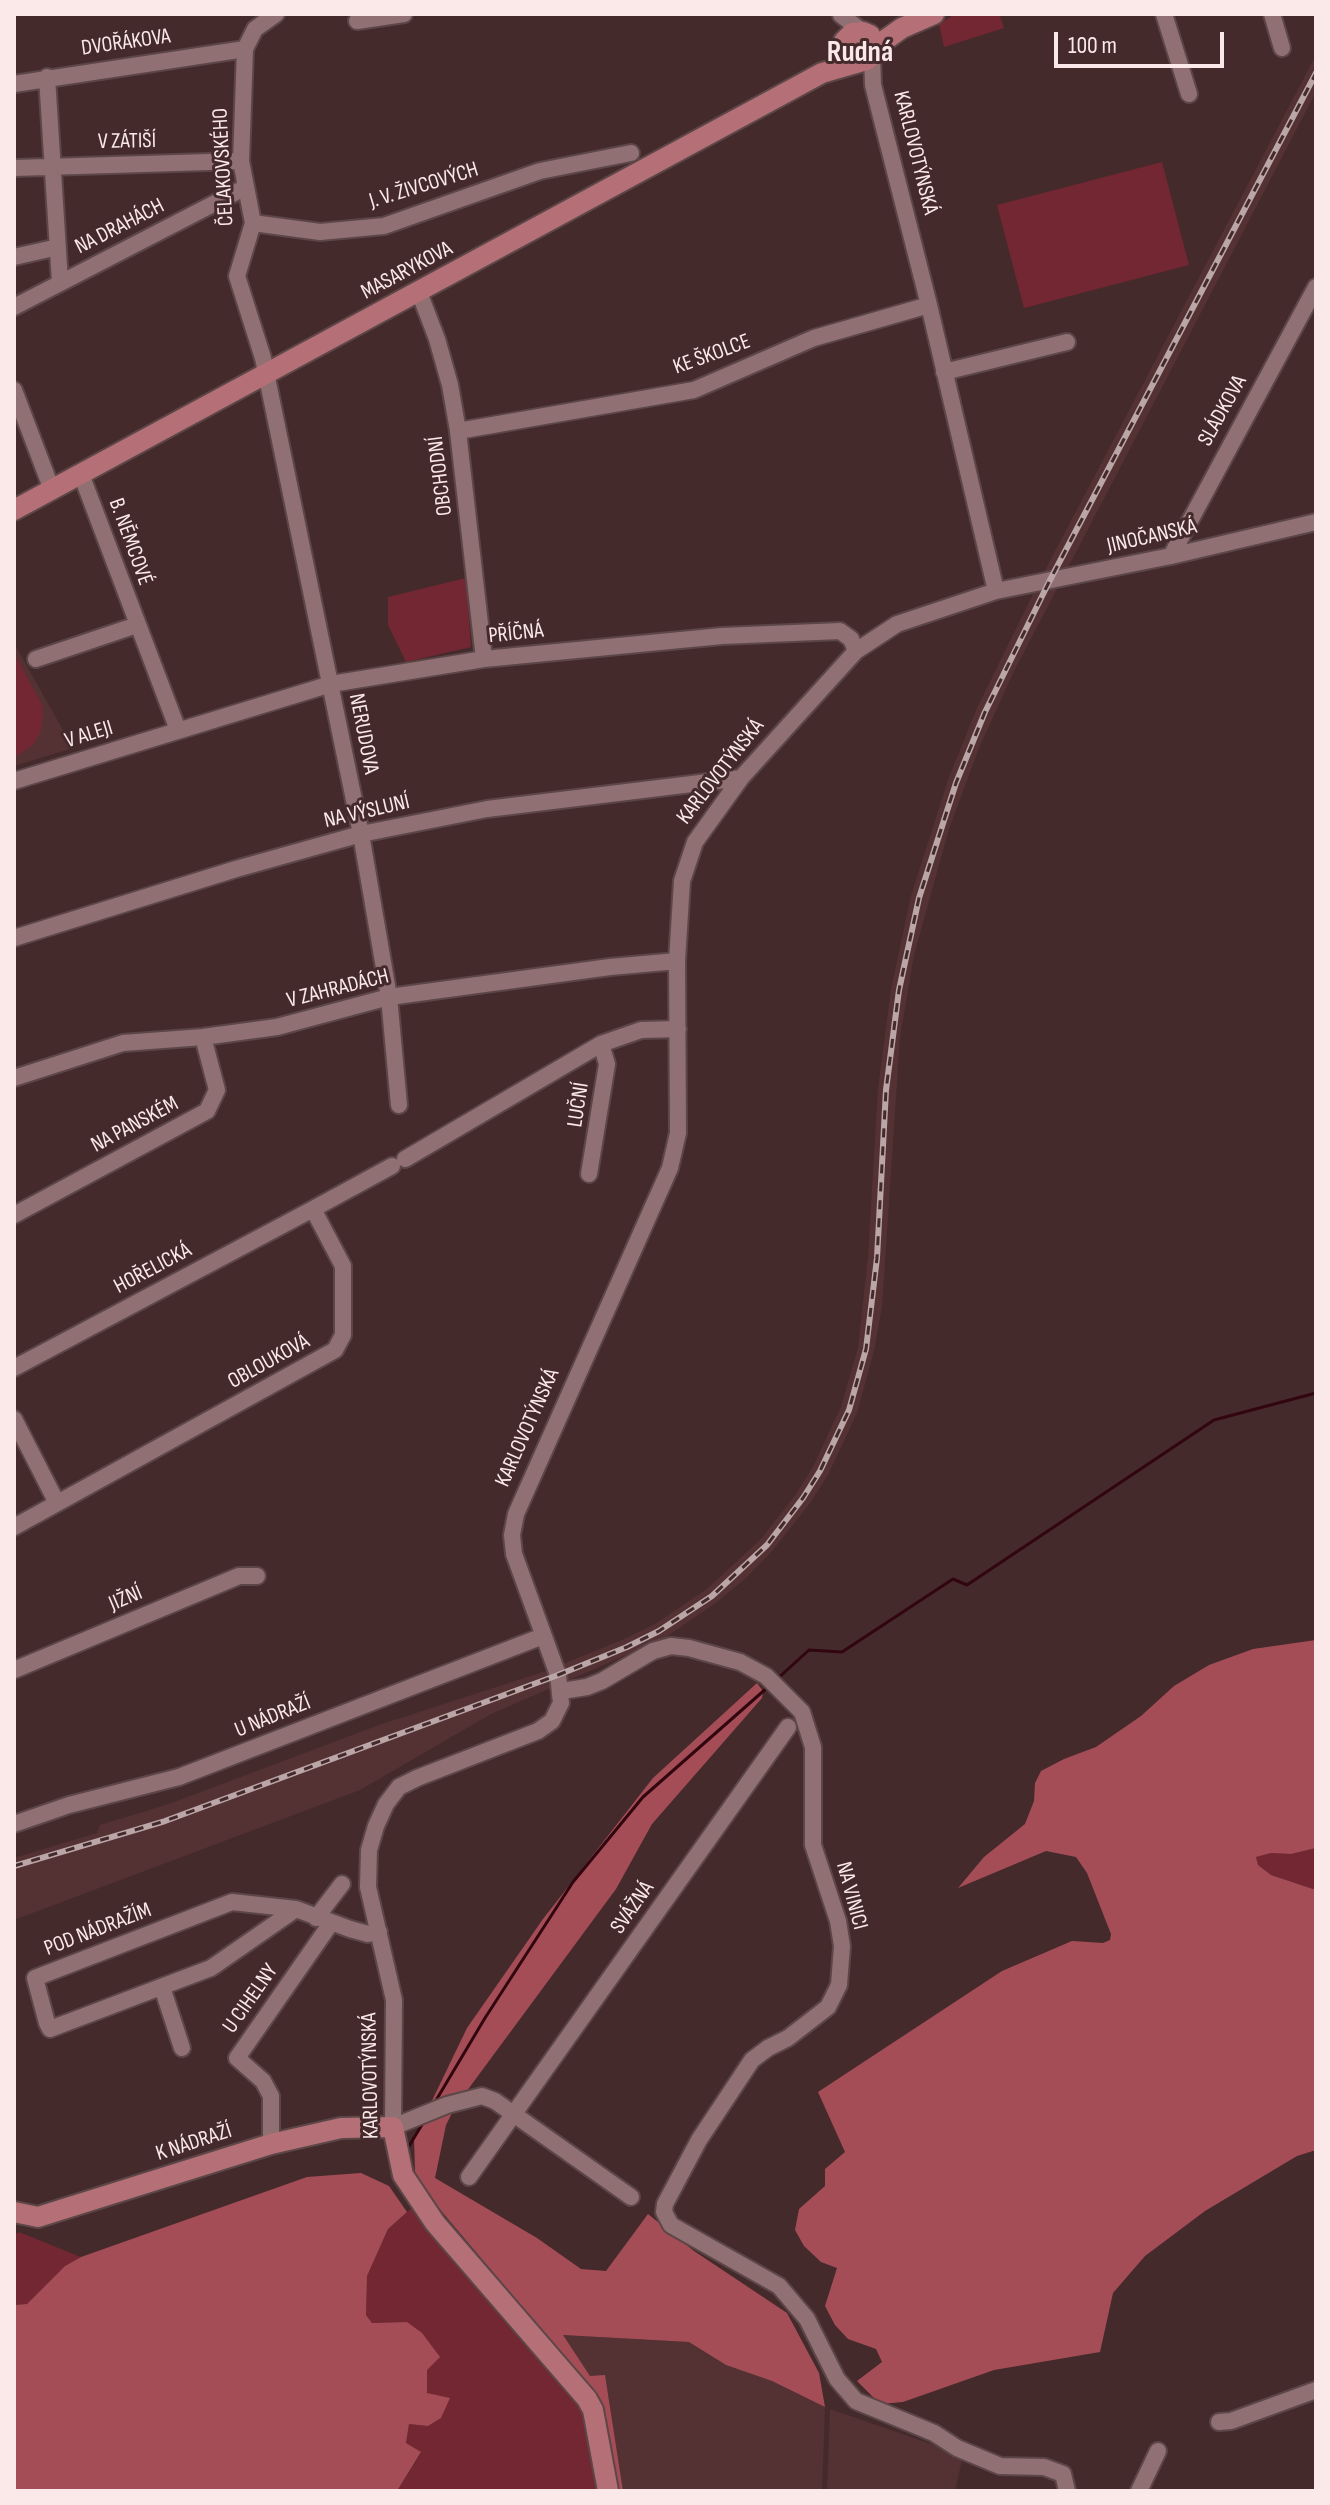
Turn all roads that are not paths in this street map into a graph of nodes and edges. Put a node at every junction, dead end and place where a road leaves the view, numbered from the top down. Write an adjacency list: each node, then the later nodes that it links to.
1 (276, 14): 10 (street)
2 (404, 14): 7 (street)
3 (841, 14): 8 (street)
4 (934, 14): 8 (main road)
5 (1164, 14): 13 (street)
6 (1272, 14): 9 (street)
7 (357, 21)
8 (859, 47): 19 (main road, MASARYKOVA); 27 (street, KARLOVOTÝNSKÁ)
9 (1282, 48)
10 (245, 49): 11 (street, DVOŘÁKOVA); 16 (street, ČELAKOVSKÉHO)
11 (47, 77): 12 (street, DVOŘÁKOVA); 17 (street)
12 (14, 84)
13 (1189, 94)
14 (631, 153): 15 (street, J. V. ŽIVCOVÝCH)
15 (605, 159): 19 (street); 21 (street, J. V. ŽIVCOVÝCH)
16 (241, 161): 17 (street, V ZÁTIŠÍ); 20 (street, ČELAKOVSKÉHO)
17 (54, 165): 18 (street, V ZÁTIŠÍ); 22 (street)
18 (14, 168)
19 (619, 184): 26 (main road, MASARYKOVA)
20 (246, 187): 21 (street, ČELAKOVSKÉHO); 24 (street, NA DRAHÁCH)
21 (253, 223): 31 (street, ČELAKOVSKÉHO)
22 (58, 247): 23 (street); 24 (street)
23 (14, 257)
24 (60, 282): 28 (street, NA DRAHÁCH)
25 (1316, 287): 38 (street, SLÁDKOVA)
26 (419, 292): 31 (main road, MASARYKOVA); 33 (street, OBCHODNÍ)
27 (929, 305): 30 (street, KARLOVOTÝNSKÁ); 33 (street, KE ŠKOLCE)
28 (14, 307)
29 (1067, 342): 30 (street)
30 (944, 372): 39 (street, KARLOVOTÝNSKÁ)
31 (265, 375): 34 (main road, MASARYKOVA); 44 (street, NERUDOVA)
32 (14, 390): 35 (street)
33 (458, 431): 43 (street, OBCHODNÍ)
34 (81, 474): 35 (main road, MASARYKOVA); 40 (street, B. NĚMCOVÉ)
35 (52, 490): 36 (main road, MASARYKOVA)
36 (14, 510)
37 (1316, 522): 38 (street, JINOČANSKÁ)
38 (1171, 556): 39 (street, JINOČANSKÁ)
39 (996, 591): 41 (street, KARLOVOTÝNSKÁ)
40 (137, 625): 42 (street); 45 (street, B. NĚMCOVÉ)
41 (856, 651): 43 (street, PŘÍČNÁ); 46 (street, KARLOVOTÝNSKÁ)
42 (36, 659)
43 (484, 659): 44 (street, PŘÍČNÁ)
44 (331, 684): 45 (street, PŘÍČNÁ); 48 (street, NERUDOVA)
45 (178, 730): 47 (street, V ALEJI)
46 (741, 778): 48 (street, NA VÝSLUNÍ); 50 (street, KARLOVOTÝNSKÁ)
47 (14, 781)
48 (361, 834): 49 (street, NA VÝSLUNÍ); 51 (street, NERUDOVA)
49 (14, 938)
50 (677, 961): 51 (street, V ZAHRADÁCH); 52 (street, KARLOVOTÝNSKÁ)
51 (389, 997): 53 (street, V ZAHRADÁCH); 56 (street, NERUDOVA)
52 (678, 1029): 54 (street); 65 (street, KARLOVOTÝNSKÁ)
53 (203, 1037): 55 (street, V ZAHRADÁCH); 59 (street, NA PANSKÉM)
54 (601, 1044): 57 (street, LUČNÍ); 58 (street)
55 (14, 1078)
56 (399, 1105)
57 (589, 1174)
58 (313, 1209): 60 (street, HOŘELICKÁ); 62 (street, OBLOUKOVÁ)
59 (14, 1215)
60 (14, 1368)
61 (14, 1419): 62 (street)
62 (57, 1503): 63 (street, OBLOUKOVÁ)
63 (14, 1527)
64 (257, 1576): 66 (street, JIŽNÍ)
65 (543, 1636): 67 (street, KARLOVOTÝNSKÁ); 69 (street, U NÁDRAŽÍ)
66 (14, 1670)
67 (562, 1691): 73 (street, KARLOVOTÝNSKÁ); 86 (street, NA VINICI)
68 (788, 1727): 76 (street, SVÁŽNÁ)
69 (14, 1824)
70 (342, 1884): 72 (street)
71 (296, 1909): 72 (street, POD NÁDRAŽÍM); 74 (street, POD NÁDRAŽÍM); 74 (street, POD NÁDRAŽÍM)
72 (324, 1921): 73 (street, POD NÁDRAŽÍM); 78 (street, U CIHELNY)
73 (379, 1932): 77 (street, KARLOVOTÝNSKÁ)
74 (162, 1987): 75 (street)
75 (182, 2048)
76 (514, 2114): 77 (street); 79 (street, SVÁŽNÁ); 80 (street)
77 (393, 2127): 78 (main road, K NÁDRAŽÍ); 85 (main road, KARLOVOTÝNSKÁ)
78 (271, 2144): 81 (main road, K NÁDRAŽÍ)
79 (469, 2177)
80 (631, 2197)
81 (14, 2212)
82 (1316, 2390): 83 (street)
83 (1219, 2422)
84 (1158, 2451): 87 (street)
85 (608, 2491)
86 (1067, 2491)
87 (1139, 2491)

